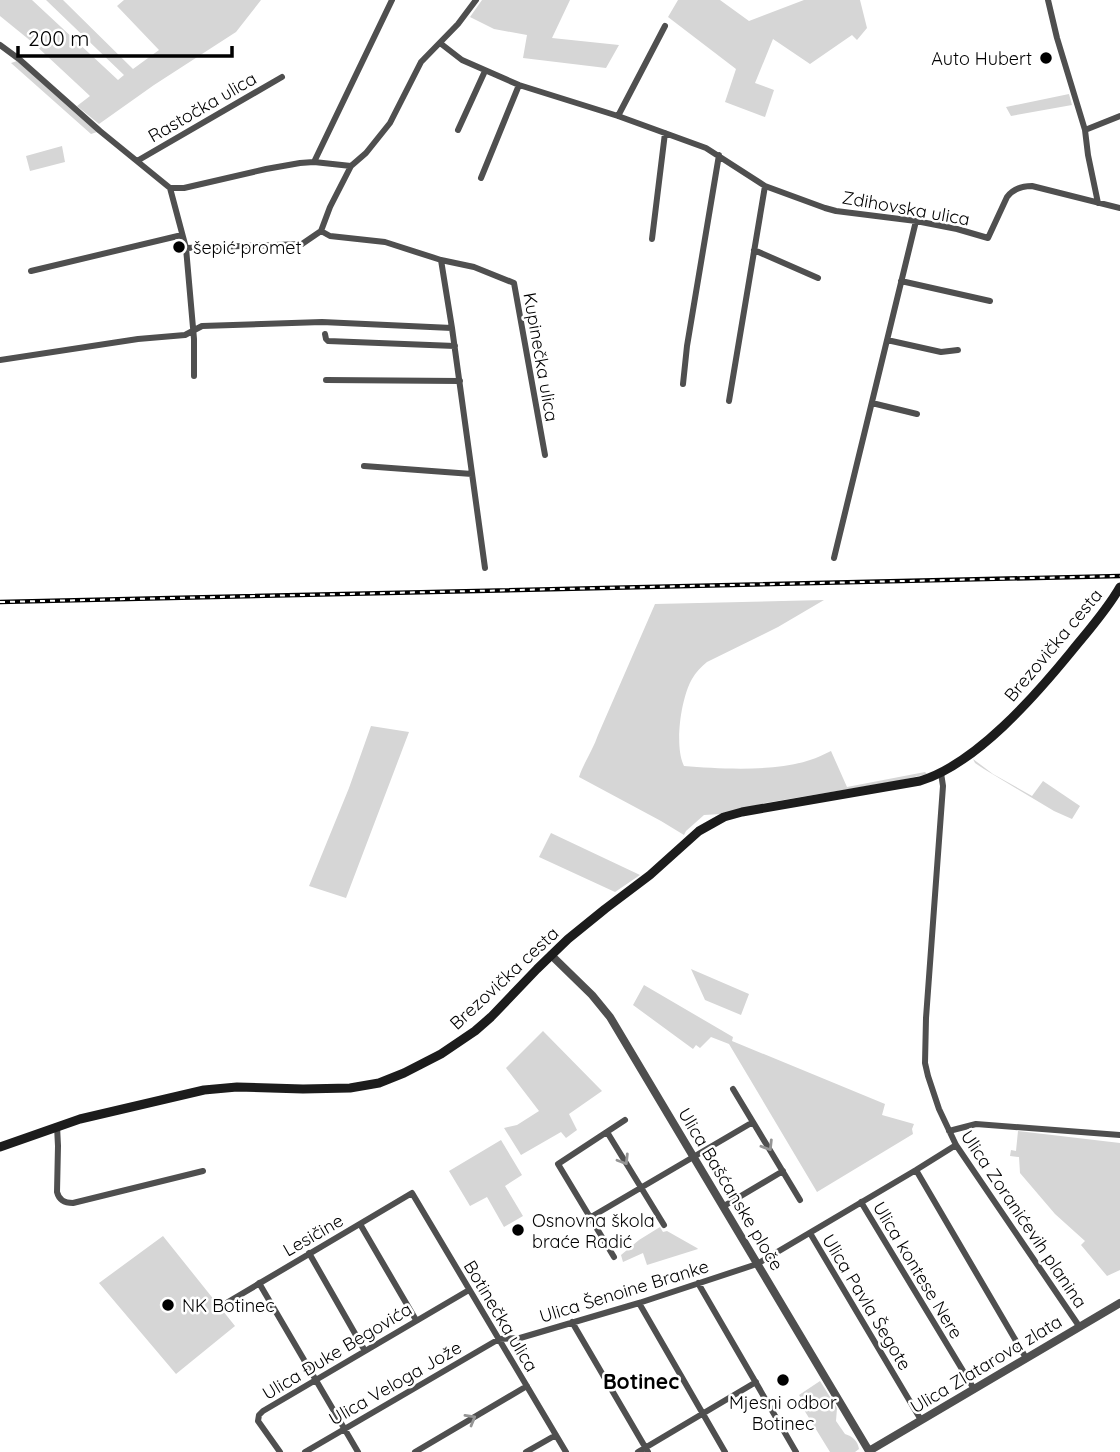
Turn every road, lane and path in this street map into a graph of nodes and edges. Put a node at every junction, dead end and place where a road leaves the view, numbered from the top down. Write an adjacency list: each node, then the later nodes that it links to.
1 (392, 0): 17 (street)
2 (476, 0): 5 (street)
3 (1048, 0): 13 (street)
4 (665, 26): 10 (street)
5 (440, 43): 7 (street, Zdihovska ulica); 18 (street)
6 (0, 45): 16 (street, Rastočka ulica)
7 (485, 71): 9 (street, Zdihovska ulica); 12 (street)
8 (282, 77): 16 (street, Rastočka ulica)
9 (519, 85): 10 (street, Zdihovska ulica); 19 (street)
10 (618, 116): 14 (street, Zdihovska ulica)
11 (1120, 116): 13 (street)
12 (458, 130)
13 (1085, 130): 22 (street)
14 (665, 133): 15 (street, Zdihovska ulica); 27 (street)
15 (719, 155): 20 (street, Zdihovska ulica); 45 (street)
16 (137, 161): 21 (street, Rastočka ulica)
17 (314, 162): 18 (street); 21 (street)
18 (352, 166): 25 (street)
19 (481, 178)
20 (765, 186): 24 (street, Zdihovska ulica); 29 (street)
21 (170, 188): 26 (street)
22 (1098, 203): 23 (street); 24 (street, Zdihovska ulica)
23 (1120, 208)
24 (916, 221): 33 (street)
25 (321, 231): 28 (street); 30 (street, Kupinečka ulica)
26 (182, 235): 28 (street); 31 (street)
27 (652, 239)
28 (186, 248): 36 (street)
29 (754, 250): 32 (street); 46 (street)
30 (441, 260): 35 (street); 49 (street, Kupinečka ulica)
31 (31, 271)
32 (818, 278)
33 (901, 281): 34 (street); 38 (street)
34 (990, 301)
35 (452, 328): 36 (street); 39 (street)
36 (193, 332): 41 (street); 42 (street)
37 (326, 334): 39 (street)
38 (887, 340): 40 (street); 47 (street)
39 (455, 346): 44 (street)
40 (958, 350)
41 (0, 360)
42 (194, 376)
43 (326, 380): 44 (street)
44 (460, 381): 51 (street)
45 (683, 384)
46 (729, 401)
47 (872, 403): 48 (street); 52 (street)
48 (917, 414)
49 (545, 455)
50 (363, 466): 51 (street)
51 (472, 474): 53 (street)
52 (834, 558)
53 (485, 568)
54 (1120, 587): 55 (main road, Brezovička cesta)
55 (1117, 596): 56 (main road, Brezovička cesta)
56 (942, 773): 57 (main road, Brezovička cesta); 62 (street)
57 (551, 955): 61 (main road, Brezovička cesta); 67 (street, Ulica Bašćanske ploče)
58 (733, 1089): 60 (street)
59 (625, 1120): 63 (street)
60 (752, 1122): 67 (street); 70 (street, one-way to 70)
61 (57, 1126): 66 (main road, Brezovička cesta); 69 (street)
62 (948, 1131): 64 (street, Ulica Zoranićevih planina); 65 (street, Ulica Zoranićevih planina)
63 (607, 1132): 71 (street, one-way to 71); 76 (street)
64 (1120, 1135)
65 (956, 1145): 68 (street, Ulica Šenoine Branke); 91 (street, Ulica Zoranićevih planina)
66 (0, 1147)
67 (694, 1157): 71 (street); 75 (street, Ulica Bašćanske ploče)
68 (916, 1170): 74 (street, Ulica Šenoine Branke); 94 (street)
69 (203, 1171)
70 (783, 1171): 73 (street); 75 (street)
71 (641, 1188): 76 (street); 78 (street)
72 (412, 1193): 77 (street, Lesičine); 85 (street, Botinečka ulica)
73 (800, 1200)
74 (861, 1202): 79 (street, Ulica Šenoine Branke); 98 (street, Ulica kontese Nere)
75 (724, 1206): 82 (street, Ulica Bašćanske ploče)
76 (591, 1217): 81 (street)
77 (360, 1224): 80 (street, Lesičine); 89 (street)
78 (664, 1226)
79 (810, 1233): 82 (street, Ulica Šenoine Branke); 100 (street, Ulica Pavla Šegote)
80 (309, 1253): 83 (street, Lesičine); 93 (street)
81 (614, 1257)
82 (757, 1264): 84 (street, Ulica Šenoine Branke); 113 (street, Ulica Bašćanske ploče)
83 (259, 1283): 86 (street, Lesičine); 95 (street)
84 (698, 1283): 87 (street, Ulica Šenoine Branke); 96 (street)
85 (469, 1290): 89 (street, Ulica Đuke Begovića); 92 (street, Botinečka ulica)
86 (228, 1301)
87 (639, 1303): 90 (street, Ulica Šenoine Branke); 99 (street)
88 (1120, 1303): 91 (street, Ulica Zlatarova zlata)
89 (416, 1320): 93 (street, Ulica Đuke Begovića)
90 (572, 1322): 92 (street, Ulica Šenoine Branke); 103 (street)
91 (1079, 1326): 94 (street, Ulica Zlatarova zlata)
92 (499, 1339): 97 (street, Botinečka ulica); 101 (street, Ulica Veloga Jože)
93 (365, 1351): 95 (street, Ulica Đuke Begovića)
94 (1026, 1358): 98 (street, Ulica Zlatarova zlata)
95 (316, 1381): 101 (street); 104 (street, Ulica Đuke Begovića)
96 (756, 1382): 99 (street); 112 (street)
97 (527, 1386): 102 (street, Botinečka ulica); 107 (street, one-way to 97)
98 (974, 1389): 100 (street, Ulica Zlatarova zlata)
99 (702, 1414): 103 (street); 111 (street)
100 (921, 1420): 113 (street, Ulica Zlatarova zlata)
101 (344, 1429): 105 (street, Ulica Veloga Jože); 106 (street)
102 (556, 1435): 108 (street); 109 (street, Botinečka ulica)
103 (647, 1450): 110 (street)
104 (280, 1452)
105 (305, 1452)
106 (358, 1452)
107 (415, 1452)
108 (526, 1452)
109 (566, 1452)
110 (638, 1452)
111 (725, 1452)
112 (796, 1452)
113 (868, 1452)

